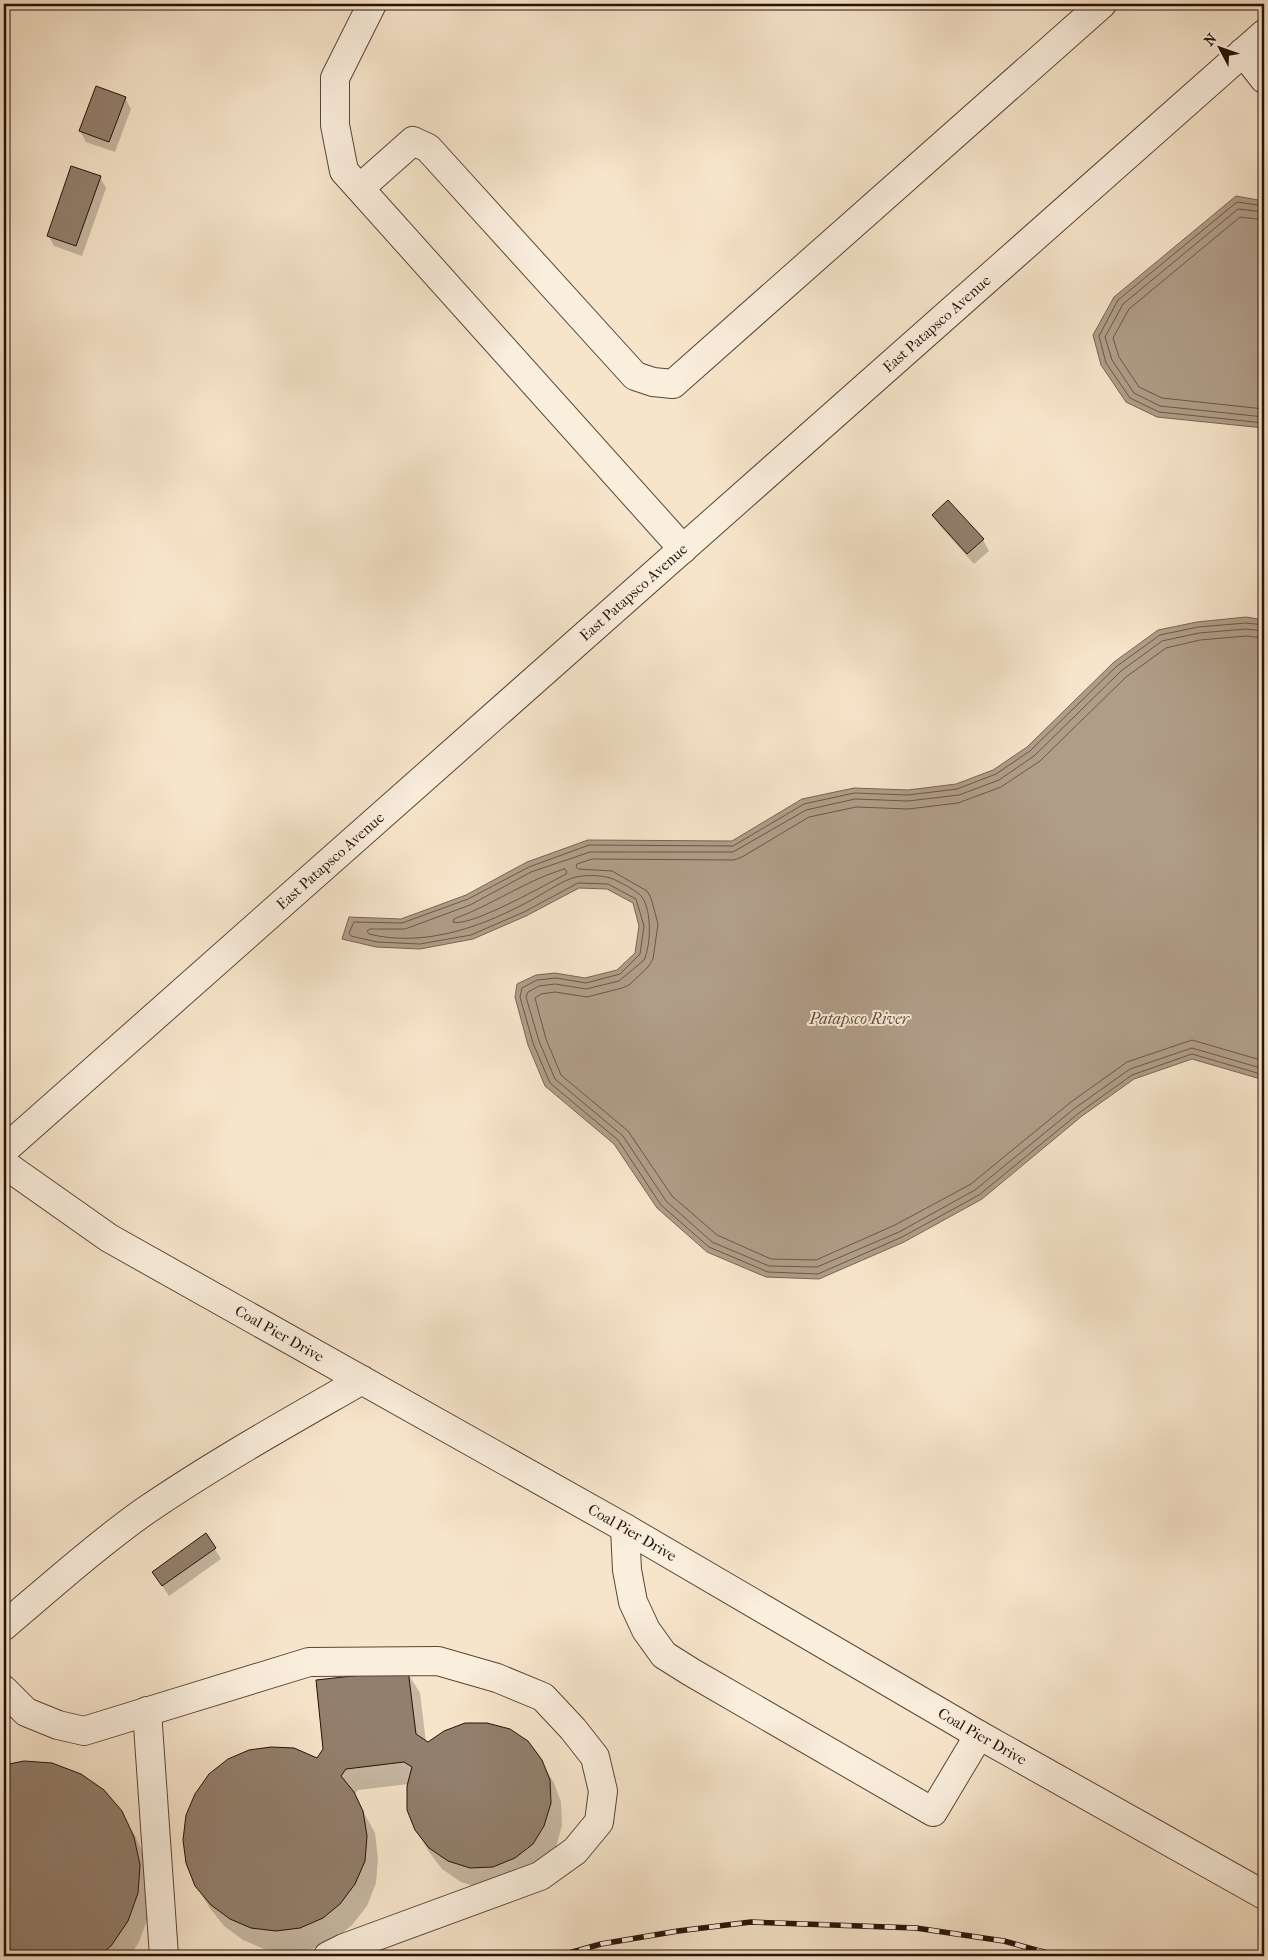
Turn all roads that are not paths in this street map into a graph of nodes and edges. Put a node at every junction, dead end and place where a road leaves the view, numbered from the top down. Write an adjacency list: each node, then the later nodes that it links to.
1 (372, 4): 6 (street)
2 (1102, 4): 6 (street)
3 (1264, 34): 4 (street, East Patapsco Avenue)
4 (1243, 52): 5 (street); 7 (street, East Patapsco Avenue)
5 (1264, 79)
6 (360, 188): 7 (street)
7 (683, 549): 8 (street, East Patapsco Avenue)
8 (4, 1150)
9 (4, 1164): 10 (street, Coal Pier Drive)
10 (362, 1380): 11 (street, Coal Pier Drive); 12 (street)
11 (625, 1528): 15 (street, Coal Pier Drive); 15 (street)
12 (4, 1626)
13 (4, 1690): 14 (street)
14 (147, 1710): 17 (street); 18 (street)
15 (979, 1735): 16 (street, Coal Pier Drive)
16 (1264, 1895)
17 (164, 1956)
18 (328, 1956)

